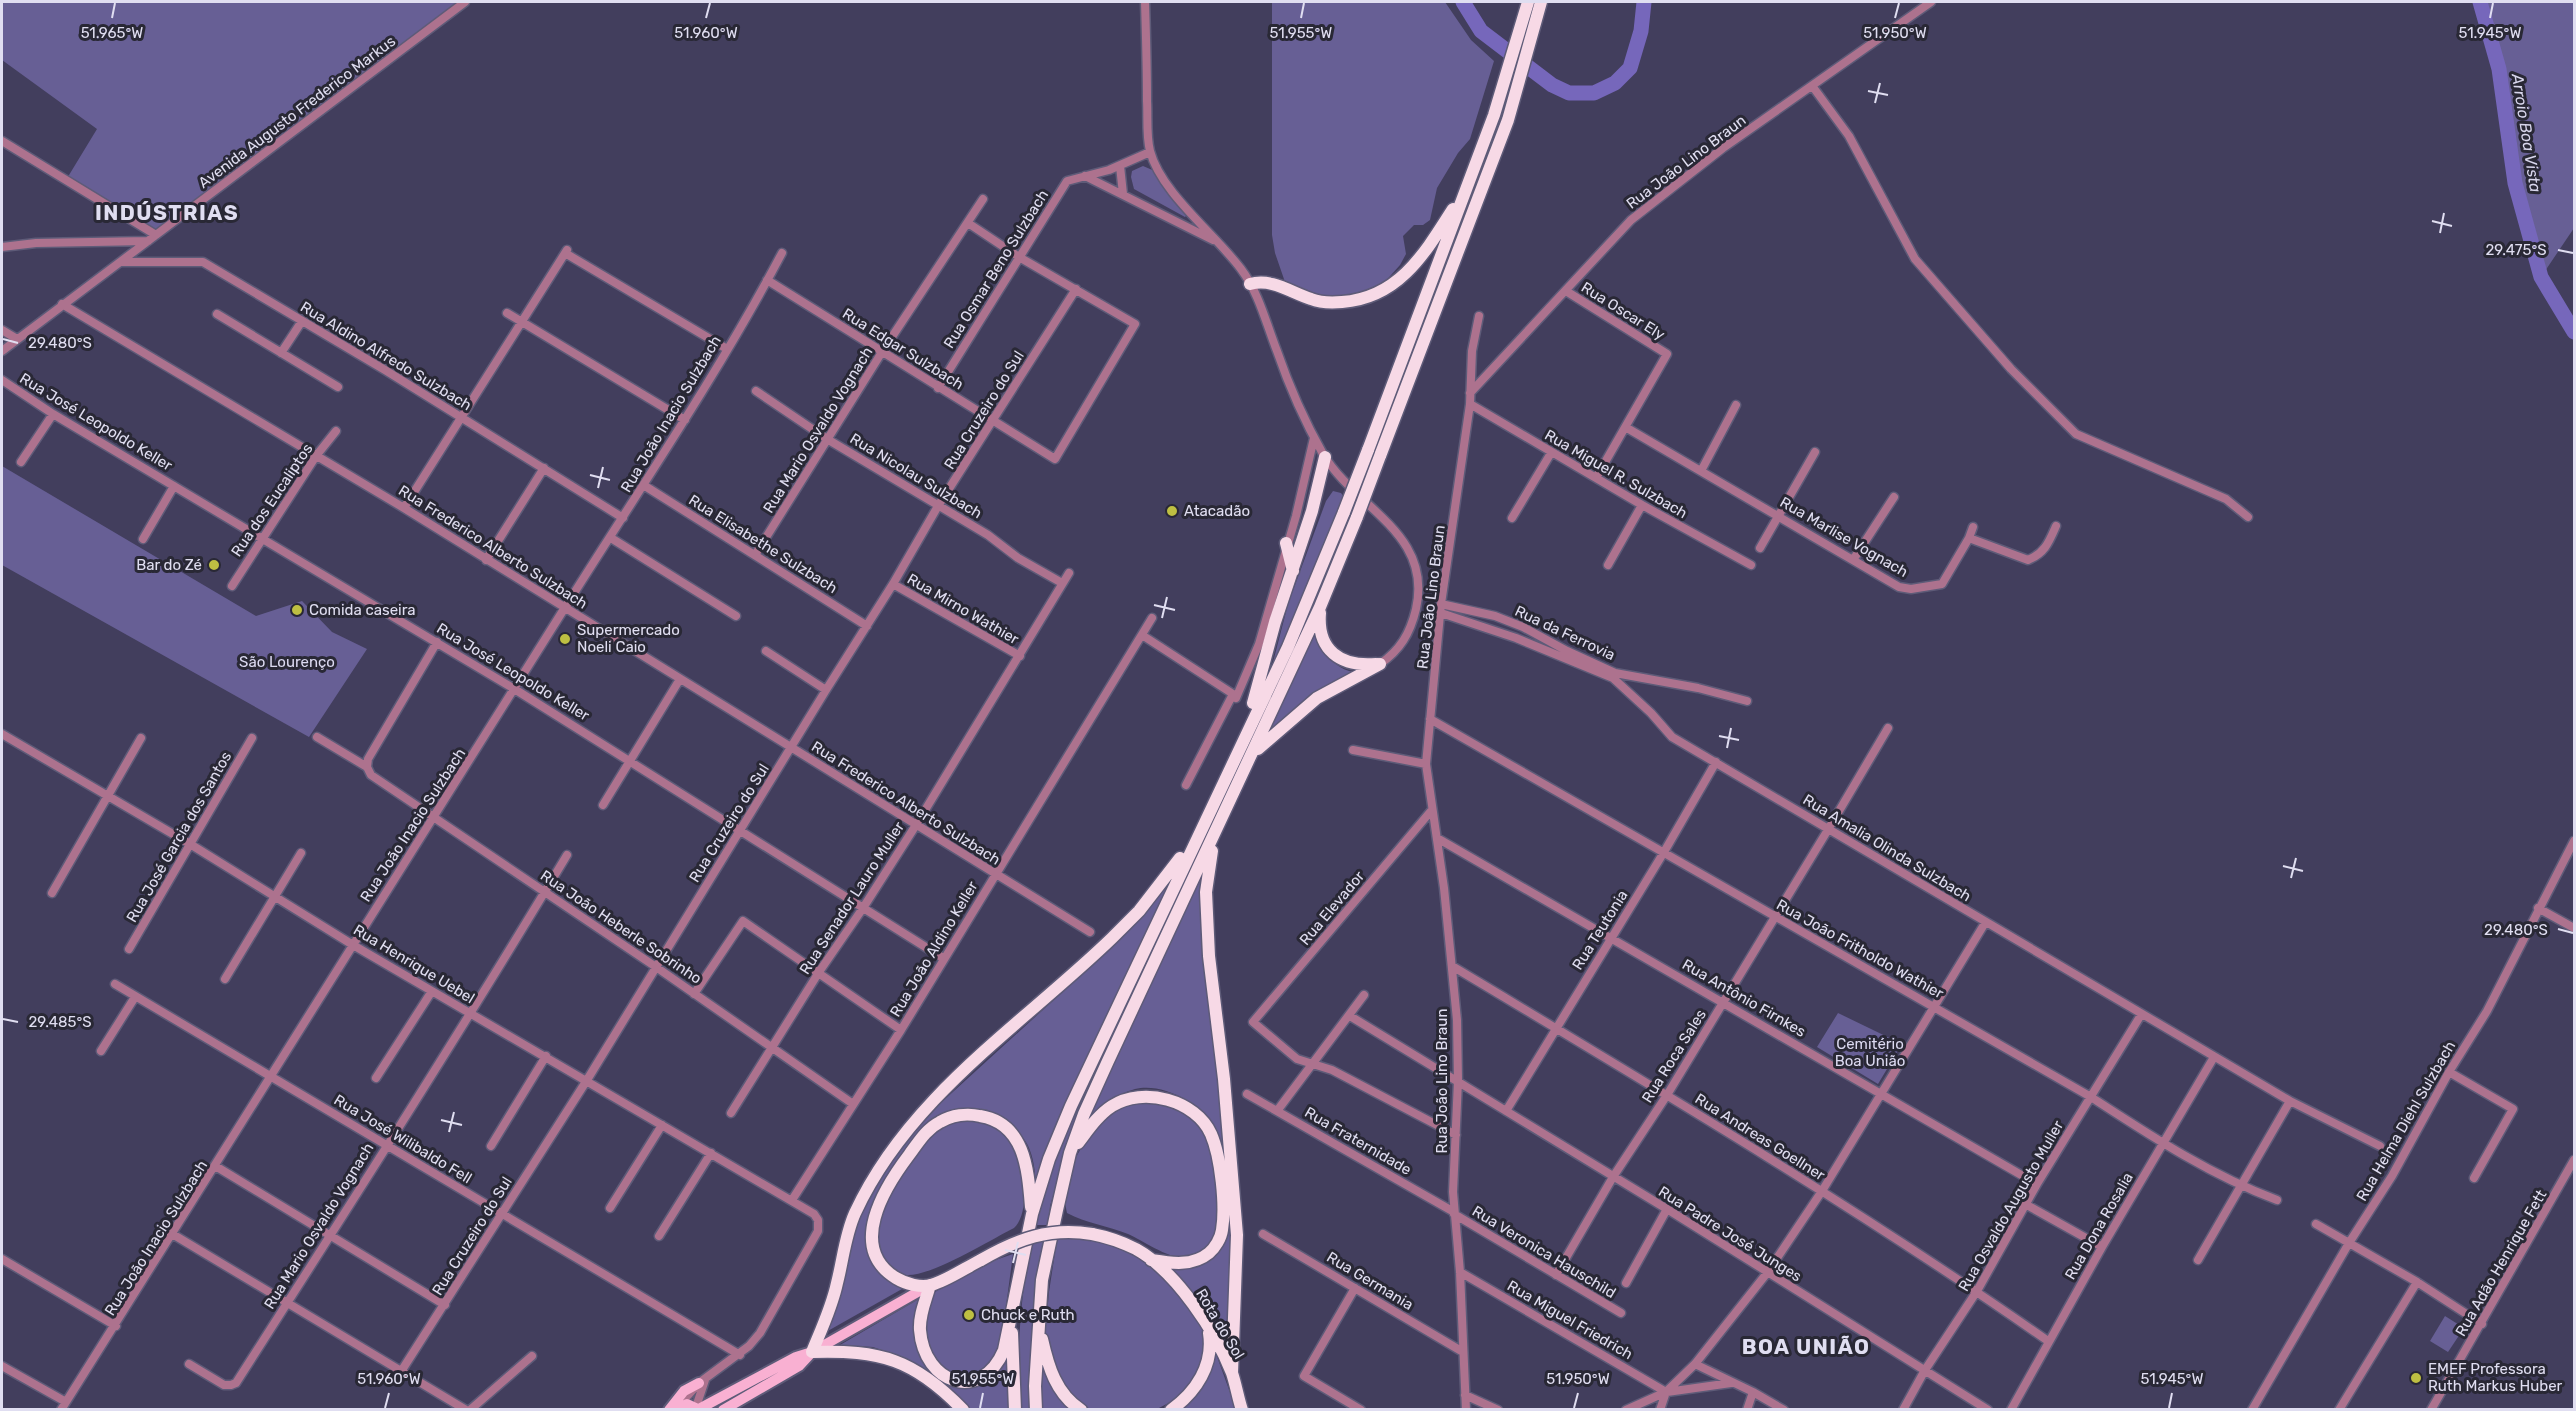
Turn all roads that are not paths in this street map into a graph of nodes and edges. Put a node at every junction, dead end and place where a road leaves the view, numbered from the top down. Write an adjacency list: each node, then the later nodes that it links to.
1 (465, 2): 15 (street, Avenida Augusto Frederico Markus)
2 (1145, 2): 8 (street)
3 (1528, 2): 11 (highway)
4 (1541, 2): 53 (highway)
5 (1931, 2): 6 (street, Rua João Lino Braun)
6 (1813, 87): 24 (street, Rua João Lino Braun); 68 (street)
7 (2, 141): 15 (street)
8 (1150, 152): 9 (street, Rua Osmar Beno Sulzbach); 16 (street)
9 (1120, 166): 10 (street, Rua Osmar Beno Sulzbach); 12 (street)
10 (1084, 176): 12 (street); 19 (street, Rua Osmar Beno Sulzbach)
11 (1465, 191): 21 (highway); 53 (highway)
12 (1123, 194): 16 (street)
13 (983, 199): 14 (street, Rua Mario Osvaldo Vognach)
14 (968, 223): 19 (street); 35 (street, Rua Mario Osvaldo Vognach)
15 (152, 238): 17 (street); 20 (street, Avenida Augusto Frederico Markus)
16 (1217, 242): 21 (street)
17 (2, 247)
18 (782, 253): 22 (street, Rua João Inacio Sulzbach)
19 (1019, 257): 23 (street); 39 (street, Rua Osmar Beno Sulzbach)
20 (121, 262): 25 (street, Avenida Augusto Frederico Markus); 29 (street, Rua Aldino Alfredo Sulzbach)
21 (1247, 279): 50 (street)
22 (767, 280): 33 (street, Rua João Inacio Sulzbach); 35 (street, Rua Edgar Sulzbach)
23 (1076, 290): 47 (street, Rua Cruzeiro do Sul); 47 (street, Rua Edgar Sulzbach)
24 (1566, 291): 41 (street, Rua João Lino Braun); 48 (street, Rua Oscar Ely)
25 (62, 304): 32 (street, Avenida Augusto Frederico Markus); 55 (street, Rua Frederico Alberto Sulzbach)
26 (507, 313): 30 (street)
27 (217, 314): 36 (street)
28 (1479, 316): 41 (street)
29 (302, 321): 36 (street); 45 (street, Rua Aldino Alfredo Sulzbach)
30 (523, 323): 33 (street); 45 (street); 46 (street)
31 (2, 330): 32 (street)
32 (16, 339): 34 (street, Avenida Augusto Frederico Markus)
33 (727, 349): 46 (street, Rua João Inacio Sulzbach)
34 (2, 351)
35 (882, 352): 39 (street, Rua Edgar Sulzbach); 51 (street, Rua Mario Osvaldo Vognach)
36 (282, 353): 38 (street)
37 (2, 380): 44 (street, Rua José Leopoldo Keller)
38 (338, 387)
39 (938, 388): 47 (street, Rua Edgar Sulzbach)
40 (756, 391): 51 (street, Rua Nicolau Sulzbach)
41 (1470, 393): 42 (street, Rua João Lino Braun)
42 (1470, 404): 54 (street, Rua Miguel R. Sulzbach); 91 (street, Rua João Lino Braun)
43 (1736, 405): 59 (street)
44 (53, 414): 57 (street); 61 (street, Rua José Leopoldo Keller)
45 (462, 417): 58 (street, Rua Aldino Alfredo Sulzbach); 66 (street)
46 (686, 420): 62 (street, Rua João Inacio Sulzbach)
47 (993, 421): 65 (street, Rua Cruzeiro do Sul)
48 (1627, 428): 59 (street, Rua Marlise Vognach); 60 (street)
49 (336, 430): 55 (street, Rua dos Eucaliptos)
50 (1314, 438): 56 (street); 77 (street)
51 (827, 439): 65 (street, Rua Nicolau Sulzbach); 79 (street, Rua Mario Osvaldo Vognach)
52 (1815, 452): 67 (street)
53 (1374, 453): 89 (highway, bridge); 108 (highway, bridge)
54 (1551, 453): 60 (street, Rua Miguel R. Sulzbach); 70 (street)
55 (316, 456): 66 (street, Rua Frederico Alberto Sulzbach); 73 (street, Rua dos Eucaliptos)
56 (1325, 457): 84 (highway); 99 (street)
57 (21, 462)
58 (544, 468): 69 (street, Rua Aldino Alfredo Sulzbach); 80 (street)
59 (1701, 471): 67 (street, Rua Marlise Vognach)
60 (1596, 478): 64 (street, Rua Miguel R. Sulzbach)
61 (174, 486): 73 (street, Rua José Leopoldo Keller); 76 (street)
62 (645, 486): 69 (street, Rua João Inacio Sulzbach); 79 (street, Rua Elisabethe Sulzbach)
63 (1894, 497): 81 (street)
64 (1642, 505): 82 (street); 83 (street, Rua Miguel R. Sulzbach)
65 (938, 506): 86 (street, Rua Nicolau Sulzbach); 87 (street, Rua Cruzeiro do Sul)
66 (404, 508): 80 (street, Rua Frederico Alberto Sulzbach)
67 (1778, 515): 78 (street); 81 (street, Rua Marlise Vognach)
68 (2248, 517)
69 (624, 518): 74 (street, Rua João Inacio Sulzbach)
70 (1512, 518)
71 (1973, 526): 75 (street)
72 (2056, 526): 75 (street)
73 (261, 538): 88 (street, Rua dos Eucaliptos); 96 (street, Rua José Leopoldo Keller)
74 (611, 538): 90 (street, Rua João Inacio Sulzbach); 92 (street)
75 (1969, 538): 81 (street, Rua Marlise Vognach)
76 (143, 539)
77 (1286, 543): 84 (highway); 104 (street)
78 (1760, 548)
79 (755, 555): 94 (street, Rua Elisabethe Sulzbach)
80 (486, 560): 90 (street, Rua Frederico Alberto Sulzbach)
81 (1853, 560)
82 (1608, 565)
83 (1751, 565)
84 (1293, 572): 108 (highway)
85 (1069, 573): 86 (street, Rua Senador Lauro Muller)
86 (1062, 583): 98 (street, Rua Senador Lauro Muller)
87 (893, 585): 94 (street, Rua Cruzeiro do Sul); 98 (street, Rua Mirno Wathier)
88 (232, 586)
89 (1320, 607): 99 (highway); 115 (highway)
90 (565, 608): 101 (street, Rua Frederico Alberto Sulzbach); 102 (street, Rua João Inacio Sulzbach)
91 (1441, 609): 100 (street, Rua Amalia Olinda Sulzbach); 100 (street, Rua da Ferrovia); 106 (street, Rua João Lino Braun)
92 (736, 616)
93 (1152, 618): 95 (street, Rua João Aldino Keller)
94 (867, 626): 103 (street, Rua Cruzeiro do Sul)
95 (1142, 635): 104 (street); 136 (street, Rua João Aldino Keller)
96 (437, 642): 102 (street, Rua José Leopoldo Keller); 119 (street)
97 (766, 651): 103 (street)
98 (1020, 656): 125 (street, Rua Senador Lauro Muller)
99 (1380, 664): 115 (highway)
100 (1614, 675): 105 (street, Rua da Ferrovia); 117 (street, Rua Amalia Olinda Sulzbach)
101 (680, 679): 113 (street, Rua Frederico Alberto Sulzbach); 116 (street)
102 (516, 690): 116 (street, Rua José Leopoldo Keller); 124 (street, Rua João Inacio Sulzbach)
103 (826, 690): 113 (street, Rua Cruzeiro do Sul)
104 (1233, 694): 120 (street)
105 (1747, 701)
106 (1430, 719): 118 (street, Rua João Lino Braun); 133 (street, Rua João Fritholdo Wathier)
107 (1888, 728): 126 (street, Rua Roca Sales)
108 (1246, 731): 128 (highway)
109 (2, 734): 121 (street, Rua Henrique Uebel)
110 (317, 737): 119 (street, Rua João Heberle Sobrinho)
111 (141, 738): 121 (street)
112 (252, 738): 132 (street, Rua José Garcia dos Santos)
113 (792, 747): 125 (street, Rua Frederico Alberto Sulzbach); 127 (street, Rua Cruzeiro do Sul)
114 (1353, 750): 118 (street)
115 (1253, 754): 129 (highway)
116 (630, 760): 122 (street); 127 (street, Rua José Leopoldo Keller)
117 (1716, 762): 126 (street, Rua Amalia Olinda Sulzbach); 133 (street, Rua Teutonia)
118 (1426, 764): 123 (street, Rua João Lino Braun)
119 (369, 771): 124 (street, Rua João Heberle Sobrinho)
120 (1186, 785)
121 (108, 796): 132 (street, Rua Henrique Uebel); 138 (street)
122 (603, 805)
123 (1431, 811): 130 (street, Rua João Lino Braun); 170 (street, Rua Elevador)
124 (435, 817): 137 (street, Rua João Heberle Sobrinho); 147 (street, Rua João Inacio Sulzbach)
125 (916, 825): 136 (street, Rua Frederico Alberto Sulzbach); 140 (street, Rua Senador Lauro Muller)
126 (1829, 828): 142 (street, Rua Roca Sales); 143 (street, Rua Amalia Olinda Sulzbach)
127 (740, 829): 140 (street, Rua José Leopoldo Keller); 151 (street, Rua Cruzeiro do Sul)
128 (1199, 830): 207 (highway); 235 (highway)
129 (1215, 835): 192 (highway); 244 (highway)
130 (1437, 838): 146 (street, Rua Antônio Firnkes); 150 (street, Rua João Lino Braun)
131 (2574, 841): 141 (street, Rua Helma Diehl Sulzbach)
132 (190, 844): 139 (street, Rua Henrique Uebel); 148 (street, Rua José Garcia dos Santos)
133 (1664, 852): 142 (street, Rua João Fritholdo Wathier); 146 (street, Rua Teutonia)
134 (301, 853): 139 (street)
135 (567, 855): 137 (street, Rua Mario Osvaldo Vognach)
136 (995, 875): 145 (street, Rua Frederico Alberto Sulzbach); 149 (street, Rua João Aldino Keller)
137 (545, 891): 151 (street, Rua João Heberle Sobrinho); 161 (street, Rua Mario Osvaldo Vognach)
138 (52, 893)
139 (275, 895): 147 (street, Rua Henrique Uebel); 153 (street)
140 (863, 908): 149 (street, Rua José Leopoldo Keller); 152 (street, Rua Senador Lauro Muller)
141 (2538, 908): 144 (street); 171 (street, Rua Helma Diehl Sulzbach)
142 (1774, 916): 159 (street, Rua Roca Sales); 160 (street, Rua João Fritholdo Wathier)
143 (1985, 923): 160 (street); 162 (street, Rua Amalia Olinda Sulzbach)
144 (2574, 928)
145 (1090, 932)
146 (1612, 937): 159 (street, Rua Antônio Firnkes); 164 (street, Rua Teutonia)
147 (352, 945): 155 (street, Rua Henrique Uebel); 172 (street, Rua João Inacio Sulzbach)
148 (129, 948)
149 (943, 958): 165 (street, Rua João Aldino Keller)
150 (1452, 966): 164 (street, Rua Andreas Goellner); 175 (street, Rua João Lino Braun)
151 (657, 967): 156 (street, Rua João Heberle Sobrinho); 174 (street, Rua Cruzeiro do Sul)
152 (819, 972): 156 (street); 165 (street); 166 (street, Rua Senador Lauro Muller)
153 (225, 979)
154 (115, 984): 158 (street, Rua José Wilibaldo Fell)
155 (432, 991): 161 (street, Rua Henrique Uebel); 173 (street)
156 (694, 994): 166 (street, Rua João Heberle Sobrinho)
157 (1364, 995): 163 (street)
158 (135, 997): 167 (street); 172 (street, Rua José Wilibaldo Fell)
159 (1724, 1002): 177 (street, Rua Antônio Firnkes); 178 (street, Rua Roca Sales)
160 (1934, 1006): 177 (street); 179 (street, Rua João Fritholdo Wathier)
161 (471, 1014): 168 (street, Rua Henrique Uebel); 188 (street, Rua Mario Osvaldo Vognach)
162 (2141, 1015): 169 (street, Rua Amalia Olinda Sulzbach); 179 (street, Rua Osvaldo Augusto Muller)
163 (1350, 1016): 170 (street); 175 (street, Rua Padre José Junges)
164 (1556, 1028): 178 (street, Rua Andreas Goellner); 183 (street, Rua Teutonia)
165 (901, 1030): 181 (street, Rua João Aldino Keller)
166 (771, 1047): 181 (street, Rua João Heberle Sobrinho); 184 (street, Rua Senador Lauro Muller)
167 (101, 1051)
168 (546, 1056): 174 (street, Rua Henrique Uebel); 189 (street)
169 (2214, 1057): 180 (street, Rua Amalia Olinda Sulzbach); 187 (street, Rua Dona Rosalia)
170 (1312, 1063): 182 (street); 186 (street)
171 (2449, 1072): 196 (street); 213 (street, Rua Helma Diehl Sulzbach)
172 (273, 1077): 188 (street, Rua José Wilibaldo Fell); 194 (street, Rua João Inacio Sulzbach)
173 (376, 1078)
174 (587, 1080): 185 (street, Rua Henrique Uebel); 206 (street, Rua Cruzeiro do Sul)
175 (1458, 1081): 183 (street, Rua Padre José Junges); 186 (street, Rua João Lino Braun)
176 (1247, 1094): 182 (street, Rua Fraternidade)
177 (1882, 1094): 197 (street, Rua Antônio Firnkes); 199 (street)
178 (1667, 1095): 195 (street, Rua Roca Sales); 199 (street, Rua Andreas Goellner)
179 (2091, 1097): 187 (street, Rua João Fritholdo Wathier); 197 (street, Rua Osvaldo Augusto Muller)
180 (2290, 1101): 190 (street, Rua Amalia Olinda Sulzbach); 198 (street)
181 (853, 1104): 200 (street, Rua João Aldino Keller)
182 (1277, 1111): 205 (street, Rua Fraternidade)
183 (1506, 1111): 195 (street, Rua Padre José Junges)
184 (731, 1113)
185 (662, 1125): 191 (street, Rua Henrique Uebel); 203 (street)
186 (1456, 1135): 205 (street, Rua João Lino Braun)
187 (2162, 1143): 198 (street, Rua João Fritholdo Wathier); 214 (street, Rua Dona Rosalia)
188 (386, 1144): 206 (street, Rua José Wilibaldo Fell); 211 (street, Rua Mario Osvaldo Vognach)
189 (491, 1146)
190 (2379, 1146)
191 (711, 1153): 200 (street, Rua Henrique Uebel); 212 (street)
192 (1070, 1153): 216 (highway); 230 (highway)
193 (2574, 1160): 231 (street, Rua Adão Henrique Fett)
194 (217, 1167): 210 (street, Rua João Inacio Sulzbach); 211 (street)
195 (1613, 1177): 204 (street, Rua Padre José Junges); 220 (street, Rua Roca Sales)
196 (2474, 1178)
197 (2037, 1184): 202 (street, Rua Osvaldo Augusto Muller)
198 (2241, 1186): 201 (street, Rua João Fritholdo Wathier); 217 (street)
199 (1822, 1191): 219 (street); 225 (street, Rua Andreas Goellner)
200 (792, 1200): 237 (street, Rua Henrique Uebel)
201 (2277, 1200)
202 (2025, 1204): 214 (street); 225 (street, Rua Osvaldo Augusto Muller)
203 (610, 1208)
204 (1667, 1209): 219 (street, Rua Padre José Junges); 222 (street)
205 (1454, 1213): 218 (street, Rua João Lino Braun); 220 (street, Rua Veronica Hauschild)
206 (501, 1214): 227 (street, Rua Cruzeiro do Sul); 237 (street, Rua José Wilibaldo Fell)
207 (1032, 1214): 223 (highway); 229 (highway)
208 (2316, 1224): 213 (street)
209 (1263, 1234): 224 (street, Rua Germania)
210 (174, 1235): 226 (street); 232 (street, Rua João Inacio Sulzbach)
211 (329, 1236): 226 (street, Rua Mario Osvaldo Vognach); 227 (street)
212 (659, 1236)
213 (2349, 1243): 221 (street); 271 (street, Rua Helma Diehl Sulzbach)
214 (2102, 1246): 234 (street, Rua Dona Rosalia)
215 (2, 1259): 232 (street)
216 (1151, 1260): 223 (highway, Rota do Sol, bridge); 233 (highway, Rota do Sol)
217 (2198, 1260)
218 (1460, 1272): 236 (street, Rua João Lino Braun); 247 (street, Rua Miguel Friedrich)
219 (1767, 1273): 240 (street); 243 (street, Rua Padre José Junges)
220 (1556, 1275): 228 (street, Rua Veronica Hauschild)
221 (2417, 1282): 231 (street); 272 (street)
222 (1626, 1283)
223 (930, 1285): 229 (highway); 235 (main road)
224 (1355, 1288): 236 (street, Rua Germania); 261 (street)
225 (1977, 1291): 234 (street, Rua Andreas Goellner); 243 (street, Rua Osvaldo Augusto Muller)
226 (288, 1301): 239 (street, Rua Mario Osvaldo Vognach); 242 (street)
227 (445, 1305): 242 (street, Rua Cruzeiro do Sul)
228 (1621, 1313)
229 (1012, 1320): 256 (highway)
230 (1039, 1322): 257 (highway); 258 (highway)
231 (2482, 1324): 273 (street, Rua Adão Henrique Fett)
232 (116, 1326): 250 (street, Rua João Inacio Sulzbach)
233 (1209, 1329): 244 (highway, Rota do Sol); 259 (highway)
234 (2048, 1341): 270 (street, Rua Dona Rosalia)
235 (812, 1352): 252 (main road); 254 (main road); 255 (highway)
236 (1463, 1352): 249 (street, Rua João Lino Braun)
237 (740, 1355): 245 (street)
238 (532, 1356): 253 (street)
239 (189, 1364)
240 (1695, 1364): 246 (street); 247 (street)
241 (2, 1366): 250 (street)
242 (402, 1370): 253 (street)
243 (1925, 1370): 268 (street, Rua Osvaldo Augusto Muller); 269 (street, Rua Padre José Junges)
244 (1232, 1373): 260 (highway, Rota do Sol)
245 (702, 1381): 251 (main road); 252 (street)
246 (1732, 1382): 247 (street); 248 (street)
247 (1666, 1392): 264 (street); 265 (street)
248 (1753, 1392): 266 (street); 267 (street)
249 (1465, 1395): 262 (street, Rua João Lino Braun); 263 (street)
250 (63, 1408)
251 (674, 1409): 252 (main road)
252 (698, 1409)
253 (468, 1410)
254 (723, 1410)
255 (963, 1410)
256 (1015, 1410)
257 (1036, 1410)
258 (1081, 1410)
259 (1171, 1410)
260 (1242, 1410)
261 (1361, 1410)
262 (1466, 1410)
263 (1498, 1410)
264 (1626, 1410)
265 (1660, 1410)
266 (1747, 1410)
267 (1784, 1410)
268 (1903, 1410)
269 (1988, 1410)
270 (2011, 1410)
271 (2252, 1410)
272 (2339, 1410)
273 (2431, 1410)

